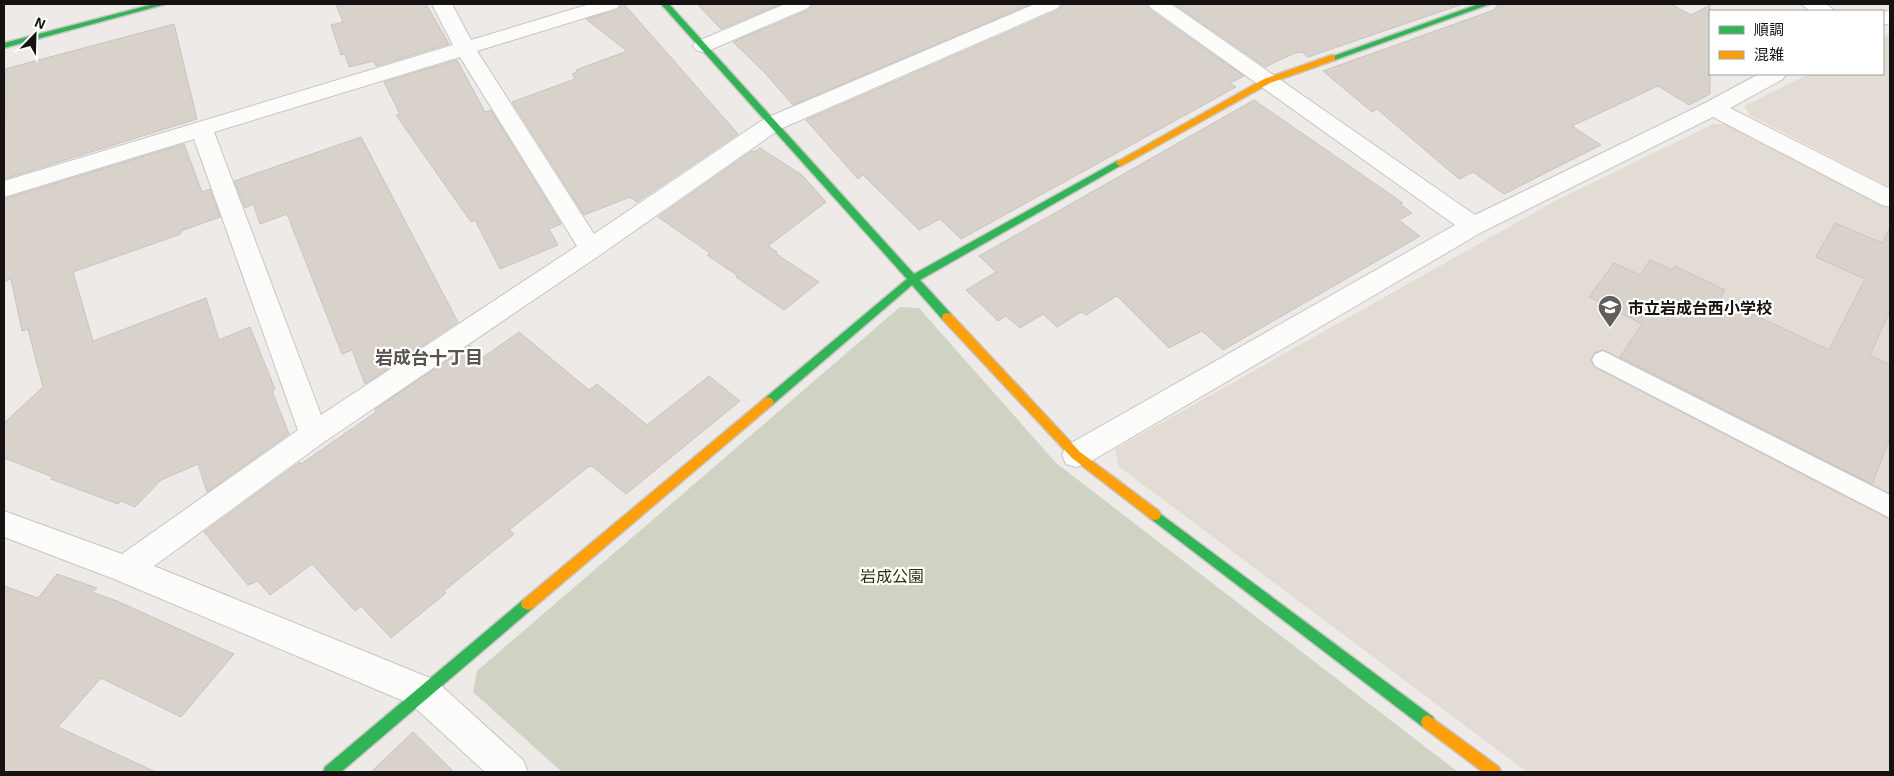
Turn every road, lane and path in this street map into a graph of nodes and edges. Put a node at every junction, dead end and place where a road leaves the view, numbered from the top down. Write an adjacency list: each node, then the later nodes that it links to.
1 (162, 4): 11 (street)
2 (442, 4): 13 (street)
3 (610, 4): 13 (street)
4 (666, 4): 12 (street)
5 (801, 4): 12 (street)
6 (1050, 4): 17 (street)
7 (1158, 4): 15 (street)
8 (1486, 4): 15 (street)
9 (1811, 4): 10 (street)
10 (1823, 10)
11 (4, 46)
12 (703, 46): 17 (street)
13 (465, 48): 18 (street); 22 (street)
14 (1773, 75): 16 (street)
15 (1267, 81): 21 (street); 23 (street)
16 (1713, 108): 20 (street); 21 (street)
17 (772, 124): 22 (street); 23 (street)
18 (202, 129): 19 (street); 25 (street)
19 (4, 189)
20 (1890, 199)
21 (1473, 226): 26 (street)
22 (591, 249): 25 (street)
23 (912, 280): 26 (street); 30 (street)
24 (1603, 360): 27 (lane)
25 (314, 434): 29 (street)
26 (1076, 455): 33 (street)
27 (1890, 507)
28 (4, 524): 29 (street)
29 (125, 569): 30 (street)
30 (423, 692): 31 (street); 32 (street)
31 (330, 772)
32 (511, 772)
33 (1494, 772)

